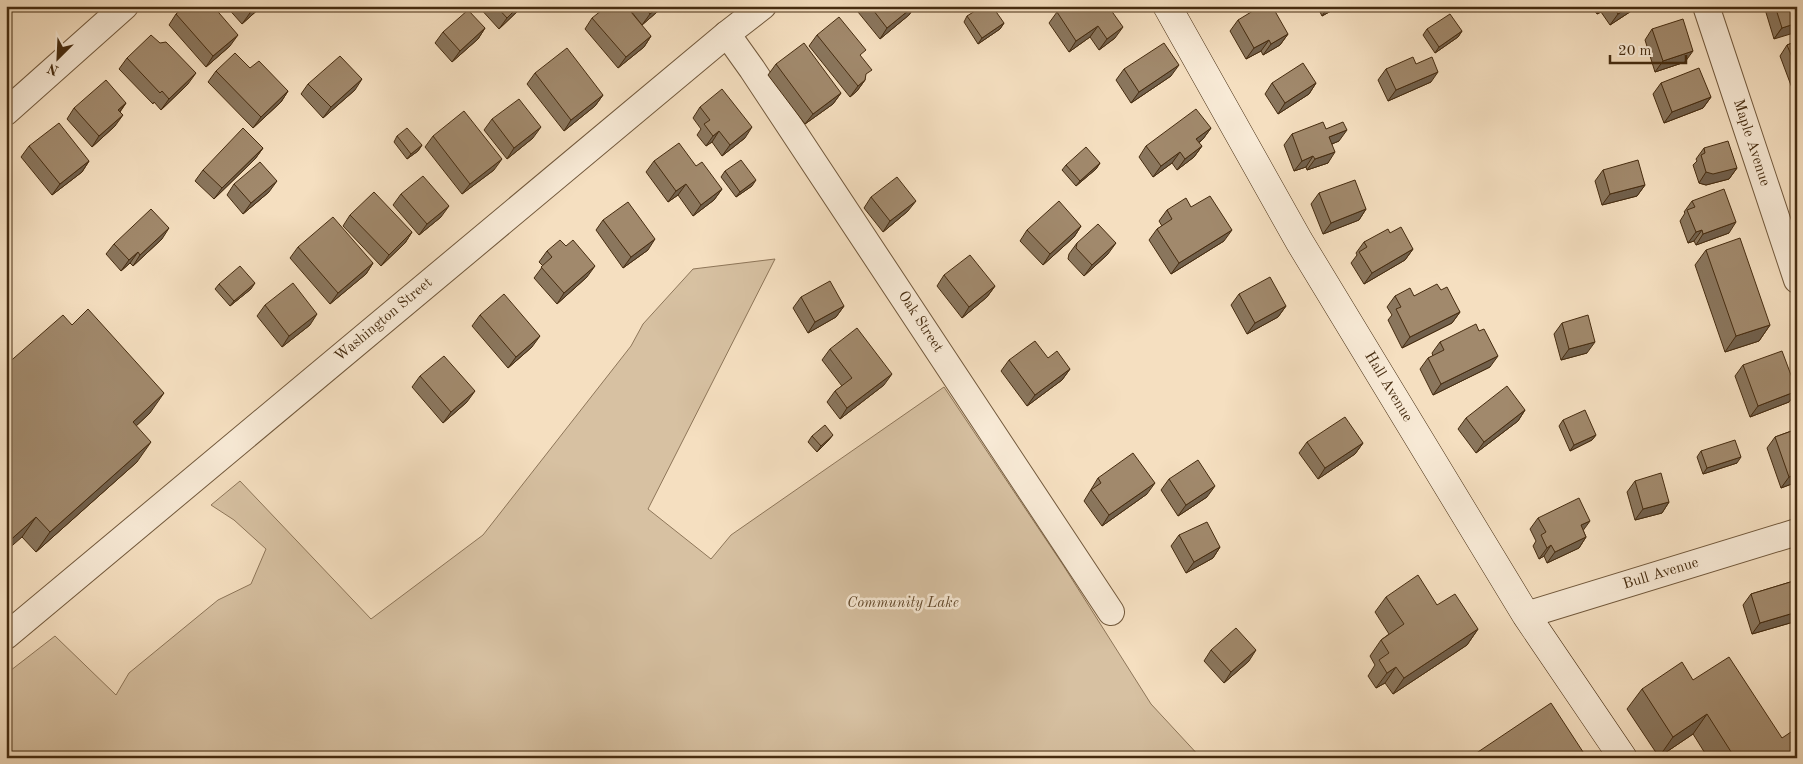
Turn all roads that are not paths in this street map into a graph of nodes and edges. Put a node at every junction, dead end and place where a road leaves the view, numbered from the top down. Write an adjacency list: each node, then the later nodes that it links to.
1 (125, 6): 6 (street)
2 (763, 6): 5 (street, Washington Street)
3 (1167, 6): 10 (main road, Hall Avenue)
4 (1706, 6): 7 (street, Maple Avenue)
5 (727, 34): 9 (street, Oak Street); 11 (street, Washington Street)
6 (6, 112)
7 (1797, 280)
8 (1797, 532): 10 (street, Bull Avenue)
9 (1111, 612)
10 (1526, 616): 12 (main road, Hall Avenue)
11 (6, 636)
12 (1623, 758)

